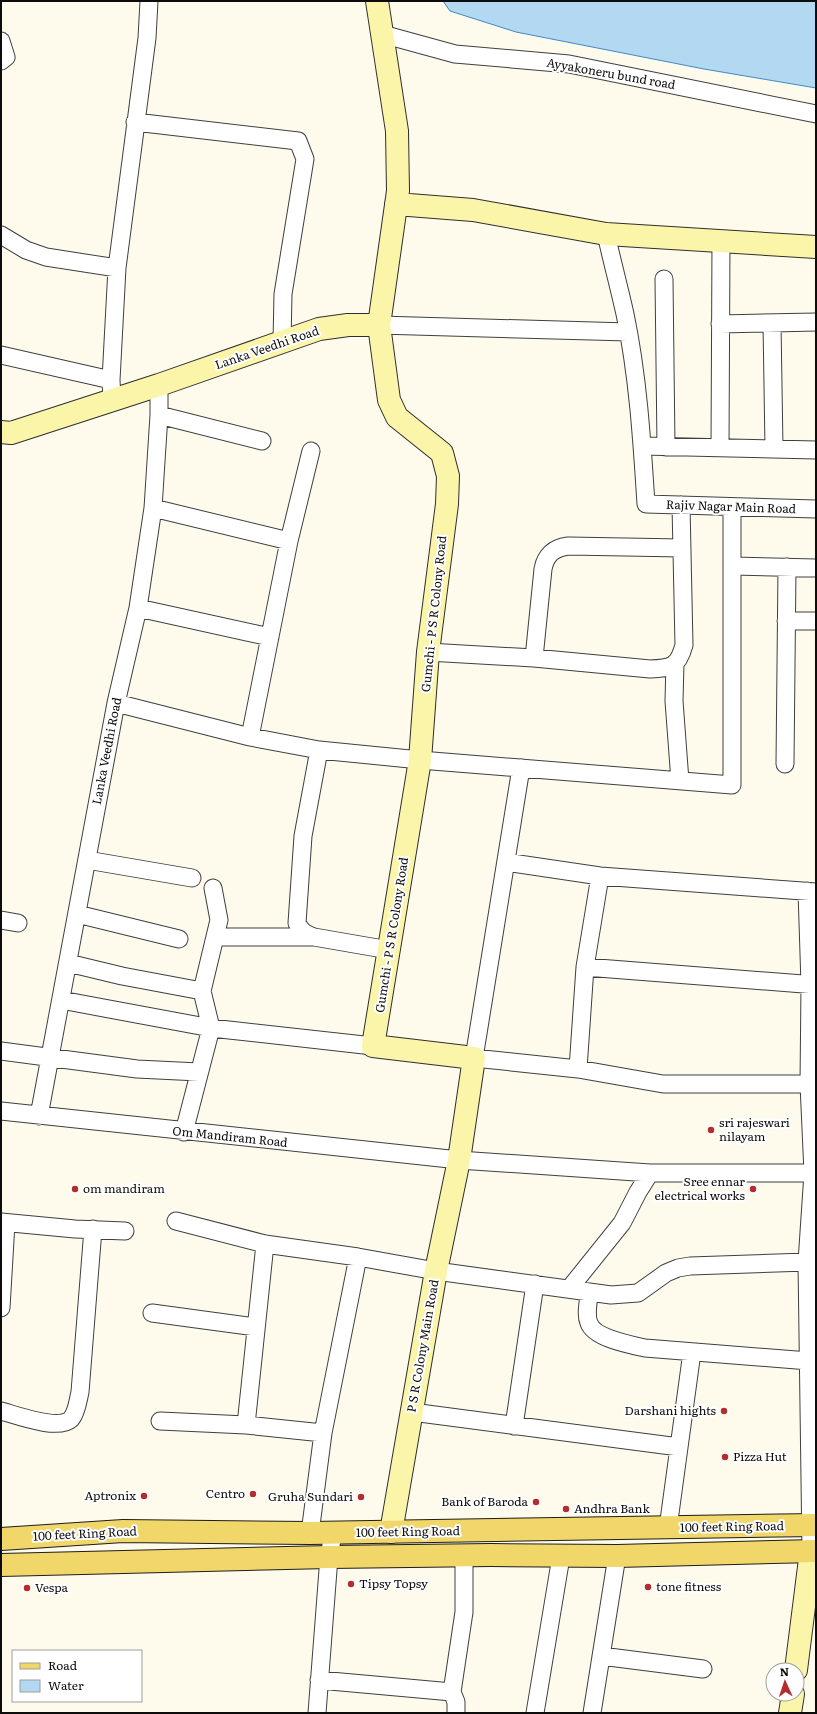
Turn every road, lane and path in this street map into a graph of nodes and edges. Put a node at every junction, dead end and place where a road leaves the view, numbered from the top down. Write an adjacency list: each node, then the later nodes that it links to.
1 (150, 1): 7 (street)
2 (377, 1): 3 (street, Gumchi - P S R Colony Road)
3 (382, 34): 6 (street, Ayyakoneru bund road); 8 (street, Gumchi - P S R Colony Road)
4 (1, 41): 5 (street)
5 (1, 61)
6 (816, 114)
7 (135, 122): 13 (street); 20 (street)
8 (396, 204): 9 (street); 18 (street, Gumchi - P S R Colony Road)
9 (606, 234): 11 (street); 19 (street)
10 (1, 235): 13 (street)
11 (721, 241): 12 (street); 17 (street)
12 (816, 247)
13 (117, 268): 23 (street)
14 (664, 279): 28 (street)
15 (816, 322): 16 (street)
16 (772, 323): 17 (street); 30 (street)
17 (720, 324): 29 (street)
18 (378, 325): 19 (street); 20 (street, Lanka Veedhi Road); 46 (street, Gumchi - P S R Colony Road)
19 (628, 332): 27 (street)
20 (282, 342): 22 (street, Lanka Veedhi Road)
21 (1, 355): 23 (street)
22 (159, 386): 23 (street, Lanka Veedhi Road); 24 (street, Lanka Veedhi Road)
23 (111, 390): 25 (street, Lanka Veedhi Road)
24 (159, 415): 26 (street); 35 (street, Lanka Veedhi Road)
25 (1, 432)
26 (262, 441)
27 (642, 446): 28 (street); 33 (street, Rajiv Nagar Main Road)
28 (666, 447): 29 (street)
29 (720, 448): 30 (street)
30 (774, 449): 31 (street)
31 (816, 450)
32 (311, 451): 37 (street)
33 (681, 505): 34 (street, Rajiv Nagar Main Road); 38 (street)
34 (732, 507): 36 (street, Rajiv Nagar Main Road); 39 (street)
35 (153, 508): 37 (street); 42 (street, Lanka Veedhi Road)
36 (816, 510)
37 (288, 541): 45 (street)
38 (682, 548): 47 (street); 48 (street)
39 (732, 566): 40 (street); 55 (street)
40 (787, 567): 41 (street); 43 (street)
41 (816, 568)
42 (138, 608): 45 (street); 49 (street, Lanka Veedhi Road)
43 (786, 621): 44 (street); 53 (street)
44 (816, 621)
45 (270, 637): 50 (street)
46 (428, 652): 47 (street); 52 (street, Gumchi - P S R Colony Road)
47 (534, 658): 48 (street)
48 (675, 664): 55 (street)
49 (116, 703): 50 (street); 56 (street, Lanka Veedhi Road)
50 (250, 736): 51 (street)
51 (319, 750): 52 (street); 66 (street)
52 (420, 760): 54 (street); 68 (street, Gumchi - P S R Colony Road)
53 (785, 764)
54 (521, 768): 55 (street); 57 (street)
55 (680, 781)
56 (87, 860): 59 (street); 62 (street, Lanka Veedhi Road)
57 (506, 862): 58 (street); 78 (street)
58 (600, 876): 61 (street); 70 (street)
59 (192, 878)
60 (213, 888): 65 (street)
61 (812, 891): 71 (street)
62 (77, 914): 67 (street); 69 (street, Lanka Veedhi Road)
63 (1, 920): 64 (street)
64 (18, 923)
65 (214, 937): 66 (street); 72 (street)
66 (314, 937): 68 (street)
67 (179, 939)
68 (389, 950): 75 (street, Gumchi - P S R Colony Road)
69 (68, 963): 72 (street); 73 (street, Lanka Veedhi Road)
70 (585, 967): 71 (street); 79 (street)
71 (813, 985): 81 (street)
72 (202, 991): 74 (street)
73 (61, 1000): 74 (street); 77 (street, Lanka Veedhi Road)
74 (211, 1028): 75 (street); 80 (street)
75 (373, 1046): 78 (street)
76 (1, 1051): 77 (street)
77 (50, 1056): 80 (street); 83 (street, Lanka Veedhi Road)
78 (474, 1058): 79 (street); 85 (street)
79 (578, 1069): 81 (street)
80 (199, 1072): 84 (street)
81 (813, 1084): 87 (street)
82 (1, 1111): 83 (street, Om Mandiram Road)
83 (39, 1116): 84 (street, Om Mandiram Road)
84 (184, 1132): 85 (street, Om Mandiram Road)
85 (459, 1160): 86 (street, Om Mandiram Road); 95 (street, P S R Colony Main Road)
86 (650, 1173): 87 (street, Om Mandiram Road); 98 (street)
87 (814, 1173): 94 (street)
88 (176, 1221): 92 (street)
89 (4, 1222): 90 (street); 100 (street)
90 (93, 1229): 91 (street); 106 (street)
91 (125, 1230)
92 (265, 1244): 93 (street); 102 (street)
93 (358, 1257): 95 (street); 111 (street)
94 (807, 1262): 97 (street); 99 (street)
95 (436, 1271): 96 (street); 107 (street, P S R Colony Main Road)
96 (535, 1284): 98 (street); 110 (street)
97 (812, 1288): 104 (street)
98 (569, 1289): 99 (street)
99 (589, 1292): 103 (street)
100 (1, 1308)
101 (152, 1313): 102 (street)
102 (256, 1327): 109 (street)
103 (692, 1352): 104 (street); 112 (street)
104 (809, 1361): 105 (street)
105 (812, 1398): 113 (street)
106 (1, 1411)
107 (412, 1412): 110 (street); 115 (street, P S R Colony Main Road)
108 (160, 1421): 109 (street)
109 (246, 1425): 111 (street)
110 (514, 1426): 112 (street)
111 (323, 1433): 116 (street)
112 (679, 1447): 114 (street)
113 (813, 1525): 114 (main road, 100 feet Ring Road); 119 (street)
114 (668, 1528): 115 (main road, 100 feet Ring Road)
115 (391, 1532): 117 (main road, 100 feet Ring Road)
116 (310, 1533): 117 (main road, 100 feet Ring Road); 118 (main road, 100 feet Ring Road)
117 (333, 1533): 123 (street)
118 (1, 1539)
119 (813, 1551): 122 (main road, 100 feet Ring Road); 126 (street)
120 (464, 1556): 121 (main road, 100 feet Ring Road); 123 (main road, 100 feet Ring Road); 129 (street)
121 (561, 1556): 122 (main road, 100 feet Ring Road); 133 (street)
122 (617, 1556): 125 (street)
123 (329, 1557): 124 (main road, 100 feet Ring Road); 128 (street)
124 (1, 1565)
125 (601, 1656): 127 (street); 134 (street)
126 (797, 1662)
127 (704, 1669)
128 (319, 1680): 129 (street); 131 (street)
129 (452, 1692): 132 (street)
130 (792, 1702): 135 (street)
131 (317, 1713)
132 (456, 1713)
133 (536, 1713)
134 (592, 1713)
135 (790, 1713)

